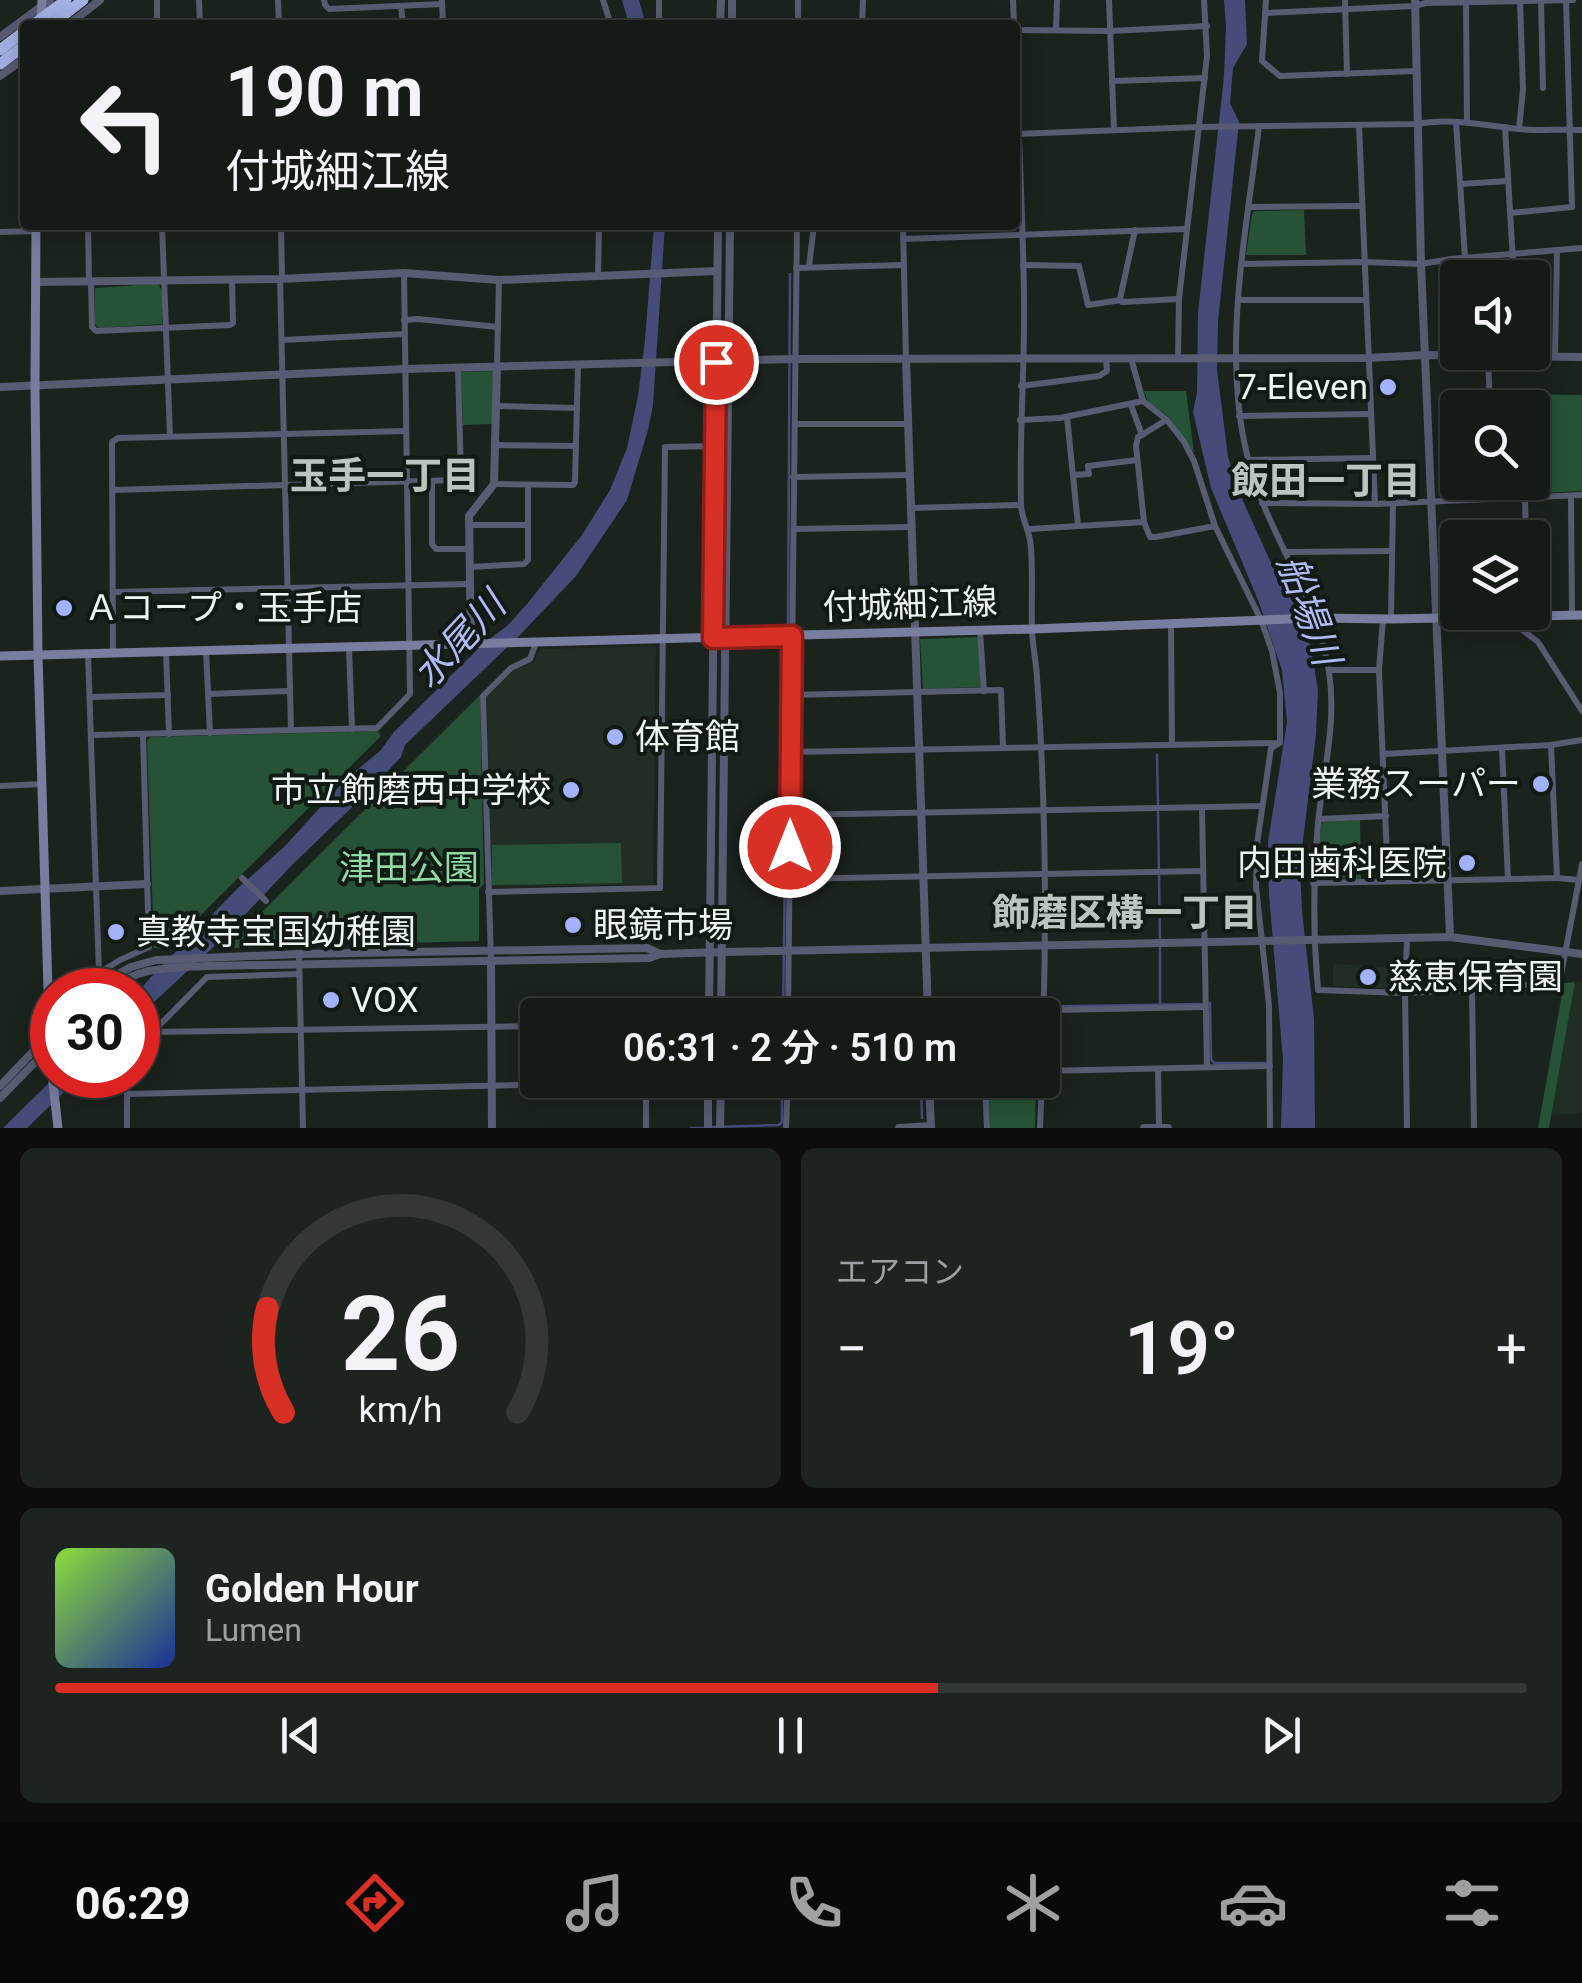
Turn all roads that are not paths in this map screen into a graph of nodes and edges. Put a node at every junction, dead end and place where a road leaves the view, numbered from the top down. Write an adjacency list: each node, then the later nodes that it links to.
1 (66, 0): 21 (highway)
2 (83, 0): 22 (highway)
3 (100, 0): 23 (street)
4 (324, 0): 18 (street)
5 (1057, 0): 28 (street)
6 (1109, 0): 29 (street)
7 (1204, 0): 26 (street)
8 (1266, 0): 19 (street)
9 (1566, 0): 10 (street); 13 (street); 49 (street)
10 (1574, 0)
11 (1466, 1): 12 (street); 16 (street); 41 (street)
12 (1520, 1): 13 (street); 48 (street)
13 (1541, 1): 39 (street)
14 (44, 2): 20 (street)
15 (442, 2): 18 (street)
16 (1415, 3): 17 (street); 35 (street)
17 (1345, 5): 19 (street); 36 (street)
18 (402, 6): 24 (street)
19 (1266, 14): 36 (street)
20 (21, 20)
21 (40, 20)
22 (57, 20)
23 (74, 20)
24 (403, 20)
25 (20, 21): 31 (street)
26 (1207, 26): 29 (street); 37 (street)
27 (1020, 28): 28 (street)
28 (1056, 30): 29 (street)
29 (1110, 31): 38 (street)
30 (20, 35): 33 (highway)
31 (0, 37)
32 (20, 49): 34 (highway)
33 (0, 50)
34 (0, 64)
35 (1416, 72): 36 (street); 42 (street)
36 (1347, 74)
37 (1205, 78): 38 (street); 45 (street)
38 (1112, 81): 47 (street)
39 (1544, 88)
40 (1456, 122): 41 (street); 42 (street); 53 (street)
41 (1467, 123): 46 (street)
42 (1417, 124): 43 (street); 82 (street)
43 (1358, 125): 44 (street); 55 (street)
44 (1255, 126): 45 (street); 56 (street)
45 (1199, 127): 47 (street); 58 (street)
46 (1505, 127): 48 (street); 52 (street)
47 (1114, 130): 51 (street)
48 (1518, 130): 49 (street)
49 (1569, 130): 50 (street); 57 (street)
50 (1582, 130)
51 (1020, 134)
52 (1508, 181): 53 (street); 57 (street)
53 (1460, 184): 77 (street)
54 (1020, 194): 71 (street)
55 (1362, 206): 56 (street); 80 (street)
56 (1249, 207): 81 (street)
57 (1510, 213): 76 (street)
58 (1186, 229): 70 (street); 96 (street)
59 (36, 230): 94 (main road)
60 (88, 230): 95 (street)
61 (162, 230): 93 (street)
62 (281, 230): 90 (street)
63 (599, 230): 89 (street)
64 (718, 230): 87 (street)
65 (730, 230): 119 (street)
66 (796, 230): 86 (street)
67 (813, 230): 85 (street)
68 (903, 230): 73 (street)
69 (960, 230): 72 (street)
70 (1135, 230): 71 (street); 97 (street)
71 (1022, 234): 72 (street); 84 (street)
72 (960, 236): 73 (street)
73 (903, 239): 83 (street)
74 (1582, 248): 75 (street)
75 (1558, 250): 76 (street); 114 (street)
76 (1512, 253): 77 (street); 79 (street)
77 (1465, 258): 78 (street)
78 (1451, 259): 82 (street)
79 (1513, 260)
80 (1364, 262): 81 (street); 82 (street); 99 (street)
81 (1242, 264): 98 (street)
82 (1421, 264): 105 (street)
83 (904, 265): 85 (street); 117 (street)
84 (1023, 265): 97 (street); 108 (street)
85 (809, 267): 86 (street)
86 (796, 268): 116 (street)
87 (717, 271): 89 (street); 118 (street)
88 (404, 273): 90 (street); 92 (street); 100 (street)
89 (598, 276): 92 (street)
90 (280, 279): 91 (street); 104 (street)
91 (232, 280): 93 (street); 102 (street)
92 (499, 280): 101 (street)
93 (164, 281): 95 (street); 102 (street)
94 (36, 282): 95 (street); 126 (main road)
95 (90, 282): 102 (street)
96 (1179, 299): 97 (street); 107 (street)
97 (1121, 300)
98 (1238, 300): 99 (street); 111 (street)
99 (1366, 300): 112 (street)
100 (404, 320): 101 (street); 103 (street)
101 (498, 327): 120 (street)
102 (166, 328): 125 (street)
103 (404, 334): 104 (street); 123 (street)
104 (282, 340): 124 (street)
105 (1425, 355): 106 (street); 112 (street); 162 (street)
106 (1440, 355)
107 (1178, 357): 110 (street); 111 (street)
108 (1024, 358): 109 (street); 117 (street); 127 (street)
109 (1106, 358): 110 (street); 127 (street)
110 (1132, 358): 129 (street)
111 (1237, 358): 112 (street); 134 (street)
112 (1368, 358): 133 (street)
113 (1550, 358): 114 (street)
114 (1554, 358): 115 (street)
115 (1582, 358)
116 (795, 359): 117 (street); 119 (street); 138 (street)
117 (906, 359): 139 (street)
118 (716, 362): 119 (street); 121 (street); 146 (street)
119 (728, 362): 199 (street)
120 (498, 366): 121 (street); 122 (street); 131 (street)
121 (578, 366): 132 (street)
122 (458, 368): 123 (street); 154 (street)
123 (405, 370): 124 (street); 140 (street)
124 (284, 375): 125 (street); 141 (street)
125 (168, 380): 126 (street); 143 (street)
126 (35, 386): 128 (street); 210 (main road)
127 (1022, 386): 136 (street)
128 (0, 388)
129 (1144, 401): 130 (street); 137 (street)
130 (1131, 405): 135 (street); 142 (street)
131 (496, 406): 132 (street); 144 (street)
132 (577, 408): 145 (street)
133 (1371, 414): 134 (street); 147 (street)
134 (1239, 416): 149 (street)
135 (1067, 417): 136 (street); 151 (street)
136 (1020, 420): 167 (street)
137 (1167, 420): 142 (street); 173 (street)
138 (794, 424): 139 (street); 152 (street)
139 (908, 424): 150 (street)
140 (406, 431): 141 (street); 153 (street)
141 (285, 434): 143 (street); 156 (street)
142 (1142, 435): 148 (street)
143 (170, 436): 158 (street)
144 (495, 445): 145 (street); 155 (street)
145 (576, 446): 157 (street)
146 (716, 446): 198 (street); 200 (street)
147 (1372, 458): 149 (street); 166 (street)
148 (1137, 460): 151 (street); 169 (street)
149 (1248, 460): 165 (street)
150 (910, 475): 152 (street); 168 (street)
151 (1074, 475): 172 (street)
152 (793, 477): 175 (street)
153 (407, 482): 154 (street); 156 (street); 181 (street)
154 (432, 482): 177 (street)
155 (494, 484): 157 (street); 170 (street)
156 (285, 485): 158 (street); 183 (street)
157 (528, 486): 171 (street)
158 (113, 490): 184 (street)
159 (1582, 495): 160 (street)
160 (1571, 496): 161 (street); 186 (street)
161 (1550, 497)
162 (1432, 500): 163 (street); 164 (street); 189 (street)
163 (1440, 500)
164 (1393, 502): 166 (street); 178 (street)
165 (1262, 503): 166 (street); 179 (street)
166 (1375, 504)
167 (1021, 505): 168 (street); 176 (street)
168 (911, 508): 174 (street)
169 (1144, 522): 172 (street); 173 (street)
170 (469, 525): 171 (street); 177 (street)
171 (528, 525): 180 (street)
172 (1078, 526): 176 (street)
173 (1215, 526): 191 (street)
174 (911, 527): 175 (street); 196 (street)
175 (794, 529): 197 (street)
176 (1030, 529): 193 (street)
177 (470, 550): 180 (street)
178 (1392, 551): 179 (street); 188 (street)
179 (1285, 552): 187 (street)
180 (470, 567): 182 (street)
181 (409, 584): 182 (street); 183 (street); 203 (street)
182 (470, 584): 201 (street)
183 (288, 588): 184 (street); 205 (street)
184 (114, 592): 208 (street)
185 (1550, 614): 186 (main road, 付城細江線)
186 (1577, 615)
187 (1311, 618): 188 (main road, 付城細江線); 191 (main road, 付城細江線); 212 (street)
188 (1387, 619): 189 (main road, 付城細江線); 213 (street)
189 (1437, 619): 190 (main road, 付城細江線); 236 (street)
190 (1440, 619)
191 (1262, 620): 192 (main road, 付城細江線); 229 (street)
192 (1170, 622): 193 (main road, 付城細江線); 230 (street)
193 (1032, 629): 194 (main road, 付城細江線); 233 (street)
194 (980, 630): 196 (main road, 付城細江線); 215 (street)
195 (1522, 630): 221 (street)
196 (915, 632): 197 (main road, 付城細江線); 216 (street)
197 (792, 636): 199 (main road, 付城細江線); 219 (street)
198 (713, 638): 199 (main road, 付城細江線); 200 (main road, 付城細江線); 276 (street)
199 (724, 638): 274 (street)
200 (662, 640): 202 (main road, 付城細江線); 264 (street)
201 (471, 644): 202 (main road, 付城細江線); 203 (main road, 付城細江線)
202 (530, 644): 264 (street)
203 (409, 646): 204 (main road, 付城細江線); 222 (street)
204 (349, 648): 205 (main road, 付城細江線); 222 (street)
205 (289, 649): 206 (main road, 付城細江線); 214 (street)
206 (206, 651): 207 (main road, 付城細江線); 217 (street)
207 (166, 652): 208 (main road, 付城細江線); 218 (street)
208 (114, 653): 209 (main road, 付城細江線)
209 (88, 654): 210 (main road, 付城細江線); 220 (street)
210 (38, 655): 211 (main road, 付城細江線); 239 (main road)
211 (0, 656)
212 (1329, 670): 213 (street); 247 (street)
213 (1379, 670): 238 (street)
214 (290, 691): 217 (street); 223 (street)
215 (984, 691): 216 (street); 232 (street)
216 (917, 693): 219 (street); 234 (street)
217 (208, 694): 224 (street)
218 (168, 695): 220 (street); 226 (street)
219 (791, 695): 237 (street)
220 (90, 697): 227 (street)
221 (1582, 711)
222 (352, 729): 223 (street)
223 (291, 730): 224 (street)
224 (210, 733): 226 (street)
225 (143, 734): 226 (street); 227 (street); 260 (street)
226 (169, 734)
227 (92, 735): 261 (street)
228 (1582, 740): 231 (street)
229 (1280, 743): 230 (street); 241 (street)
230 (1172, 744): 233 (street)
231 (1551, 746): 235 (street); 253 (street)
232 (1003, 747): 233 (street); 234 (street)
233 (1040, 747): 243 (street)
234 (919, 749): 237 (street); 244 (street)
235 (1502, 749): 236 (street); 255 (street)
236 (1442, 750): 238 (street); 256 (street)
237 (790, 752): 245 (street)
238 (1384, 754): 246 (street)
239 (42, 784): 240 (street); 262 (main road)
240 (0, 786)
241 (1262, 806): 242 (street); 269 (street)
242 (1202, 808): 243 (street); 249 (street)
243 (1043, 810): 244 (street); 250 (street)
244 (921, 812): 245 (street); 251 (street)
245 (790, 815): 254 (street)
246 (1386, 816): 247 (street); 258 (street)
247 (1318, 819): 259 (street)
248 (1582, 864): 257 (street)
249 (1203, 871): 250 (street); 270 (street)
250 (1044, 874): 251 (street); 271 (street)
251 (923, 876): 254 (street); 272 (street)
252 (242, 878): 265 (street)
253 (1557, 878): 255 (street); 257 (street)
254 (790, 879): 273 (street)
255 (1508, 879): 256 (street)
256 (1448, 880): 258 (street); 266 (street)
257 (1579, 880): 275 (street)
258 (1388, 882): 259 (street)
259 (1314, 883): 268 (street)
260 (147, 884): 261 (street); 261 (street)
261 (96, 886): 262 (street)
262 (43, 888): 263 (street); 280 (main road)
263 (0, 891)
264 (488, 892): 278 (street)
265 (266, 902)
266 (1450, 937): 267 (street); 275 (street)
267 (1408, 938): 268 (street); 285 (street)
268 (1314, 940): 269 (street); 285 (street)
269 (1261, 941): 270 (street); 300 (street)
270 (1205, 942): 271 (street); 291 (street)
271 (1045, 946): 272 (street); 290 (street)
272 (926, 947): 273 (street); 289 (street)
273 (789, 950): 274 (street); 288 (street)
274 (722, 952): 276 (street); 287 (street)
275 (1566, 952): 277 (street); 284 (street)
276 (710, 953): 278 (street); 286 (street)
277 (1582, 954)
278 (491, 955): 279 (street); 295 (street)
279 (299, 958): 281 (street); 282 (street); 283 (street)
280 (47, 968)
281 (127, 968)
282 (160, 969)
283 (299, 974): 293 (street); 296 (street)
284 (1472, 990): 285 (street); 336 (street)
285 (1405, 994): 335 (street)
286 (709, 998)
287 (721, 998)
288 (788, 998)
289 (928, 998)
290 (1044, 998)
291 (1206, 1008): 292 (street); 301 (street)
292 (1060, 1010)
293 (160, 1024)
294 (520, 1026): 295 (street)
295 (492, 1027): 296 (street); 306 (street)
296 (301, 1031): 297 (street); 307 (street)
297 (160, 1032)
298 (30, 1059): 305 (street)
299 (30, 1064): 309 (street)
300 (1270, 1066): 301 (street); 334 (street)
301 (1207, 1067): 302 (street)
302 (1158, 1069): 303 (street); 321 (street)
303 (1060, 1071)
304 (520, 1085): 306 (street)
305 (0, 1086)
306 (492, 1086): 307 (street); 324 (street)
307 (302, 1090): 308 (street); 323 (street)
308 (160, 1093)
309 (0, 1098)
310 (54, 1098): 319 (main road)
311 (127, 1098): 322 (street)
312 (646, 1098): 325 (street)
313 (708, 1098): 326 (street)
314 (720, 1098): 327 (street)
315 (787, 1098): 328 (street)
316 (930, 1098): 320 (street)
317 (986, 1098): 330 (street)
318 (1041, 1098): 331 (street)
319 (57, 1123)
320 (931, 1127): 329 (street)
321 (1159, 1127): 332 (street); 333 (street)
322 (128, 1128)
323 (303, 1128)
324 (492, 1128)
325 (646, 1128)
326 (708, 1128)
327 (720, 1128)
328 (786, 1128)
329 (899, 1128)
330 (987, 1128)
331 (1040, 1128)
332 (1144, 1128)
333 (1168, 1128)
334 (1270, 1128)
335 (1407, 1128)
336 (1474, 1128)

